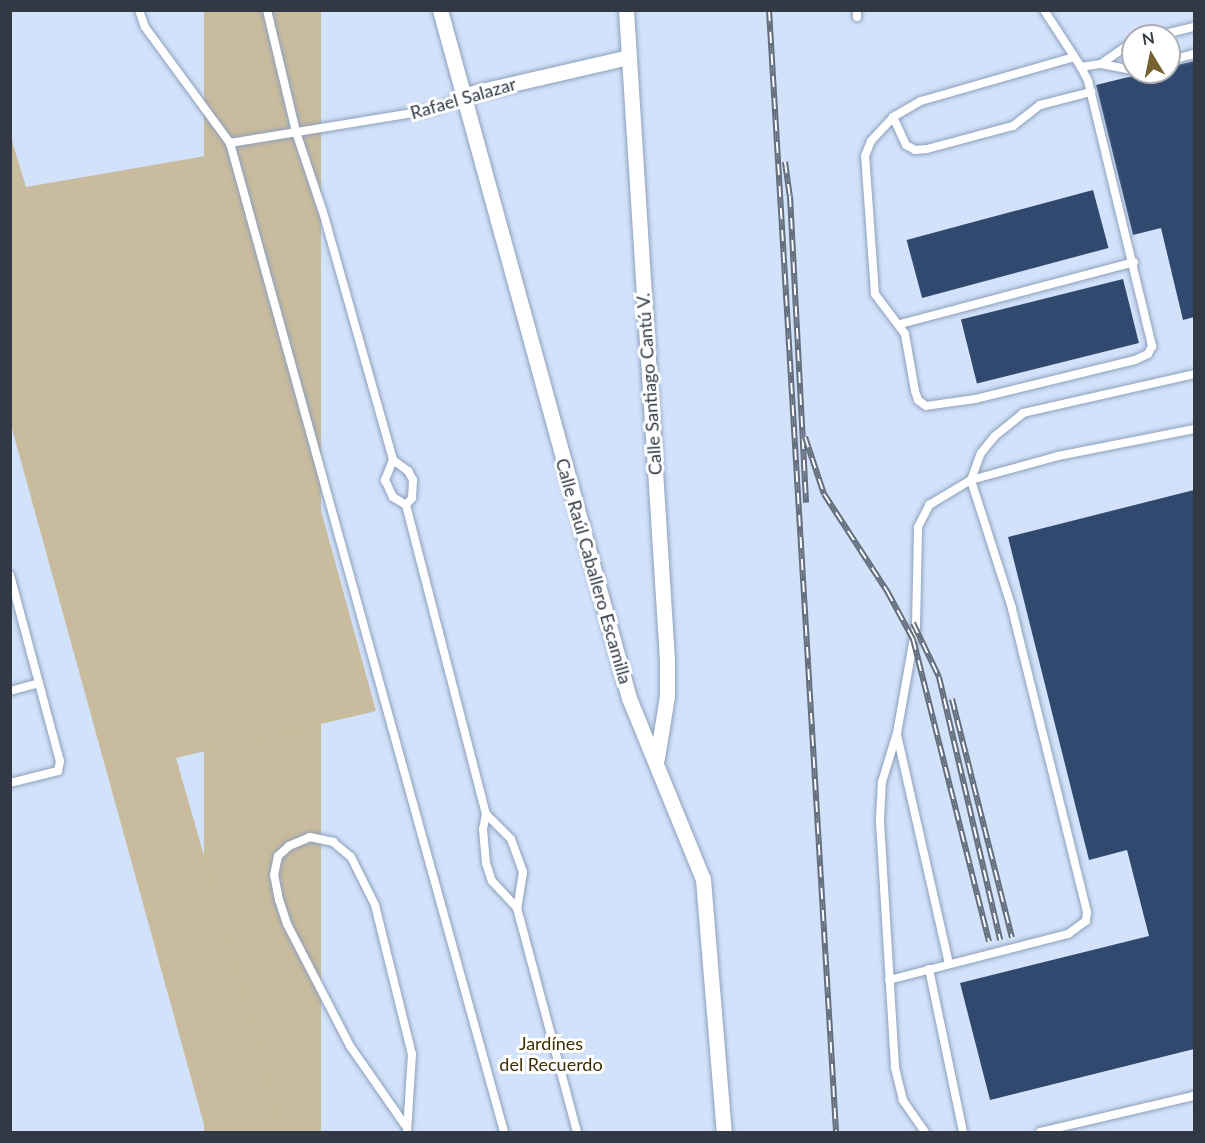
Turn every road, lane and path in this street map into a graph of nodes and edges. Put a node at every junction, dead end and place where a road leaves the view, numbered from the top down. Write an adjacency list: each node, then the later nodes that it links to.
1 (139, 10): 16 (lane)
2 (267, 10): 15 (lane)
3 (440, 10): 13 (street, Calle Raúl Caballero Escamilla)
4 (627, 10): 7 (street, Calle Santiago Cantú V.)
5 (1044, 10): 8 (lane)
6 (1121, 50): 9 (lane)
7 (629, 57): 13 (street, Rafael Salazar); 29 (street, Calle Santiago Cantú V.)
8 (1074, 57): 10 (lane); 14 (lane)
9 (1101, 64): 10 (lane); 11 (lane)
10 (1081, 67): 12 (lane)
11 (1121, 68)
12 (1091, 92): 14 (lane); 17 (lane)
13 (464, 95): 15 (lane, Rafael Salazar); 29 (street, Calle Raúl Caballero Escamilla)
14 (893, 117): 18 (lane)
15 (296, 132): 16 (lane, Rafael Salazar); 21 (lane)
16 (230, 142): 38 (lane)
17 (1134, 262): 18 (lane); 18 (lane)
18 (900, 324)
19 (1194, 374): 22 (lane)
20 (1194, 429): 22 (lane)
21 (393, 460): 23 (lane); 23 (lane)
22 (971, 480): 28 (lane); 33 (lane)
23 (406, 505): 31 (lane)
24 (10, 575): 25 (lane)
25 (14, 599): 26 (lane)
26 (39, 682): 27 (lane); 30 (lane)
27 (10, 691)
28 (897, 733): 33 (lane); 35 (lane)
29 (657, 758): 40 (street, Calle Raúl Caballero Escamilla)
30 (10, 783)
31 (486, 814): 32 (lane); 32 (lane)
32 (517, 909): 39 (lane)
33 (949, 964): 34 (lane)
34 (929, 969): 35 (lane); 42 (lane)
35 (889, 980): 41 (lane)
36 (1194, 1096): 43 (lane)
37 (406, 1129): 37 (lane)
38 (504, 1132)
39 (577, 1132)
40 (724, 1132)
41 (925, 1132)
42 (963, 1132)
43 (1040, 1132)

